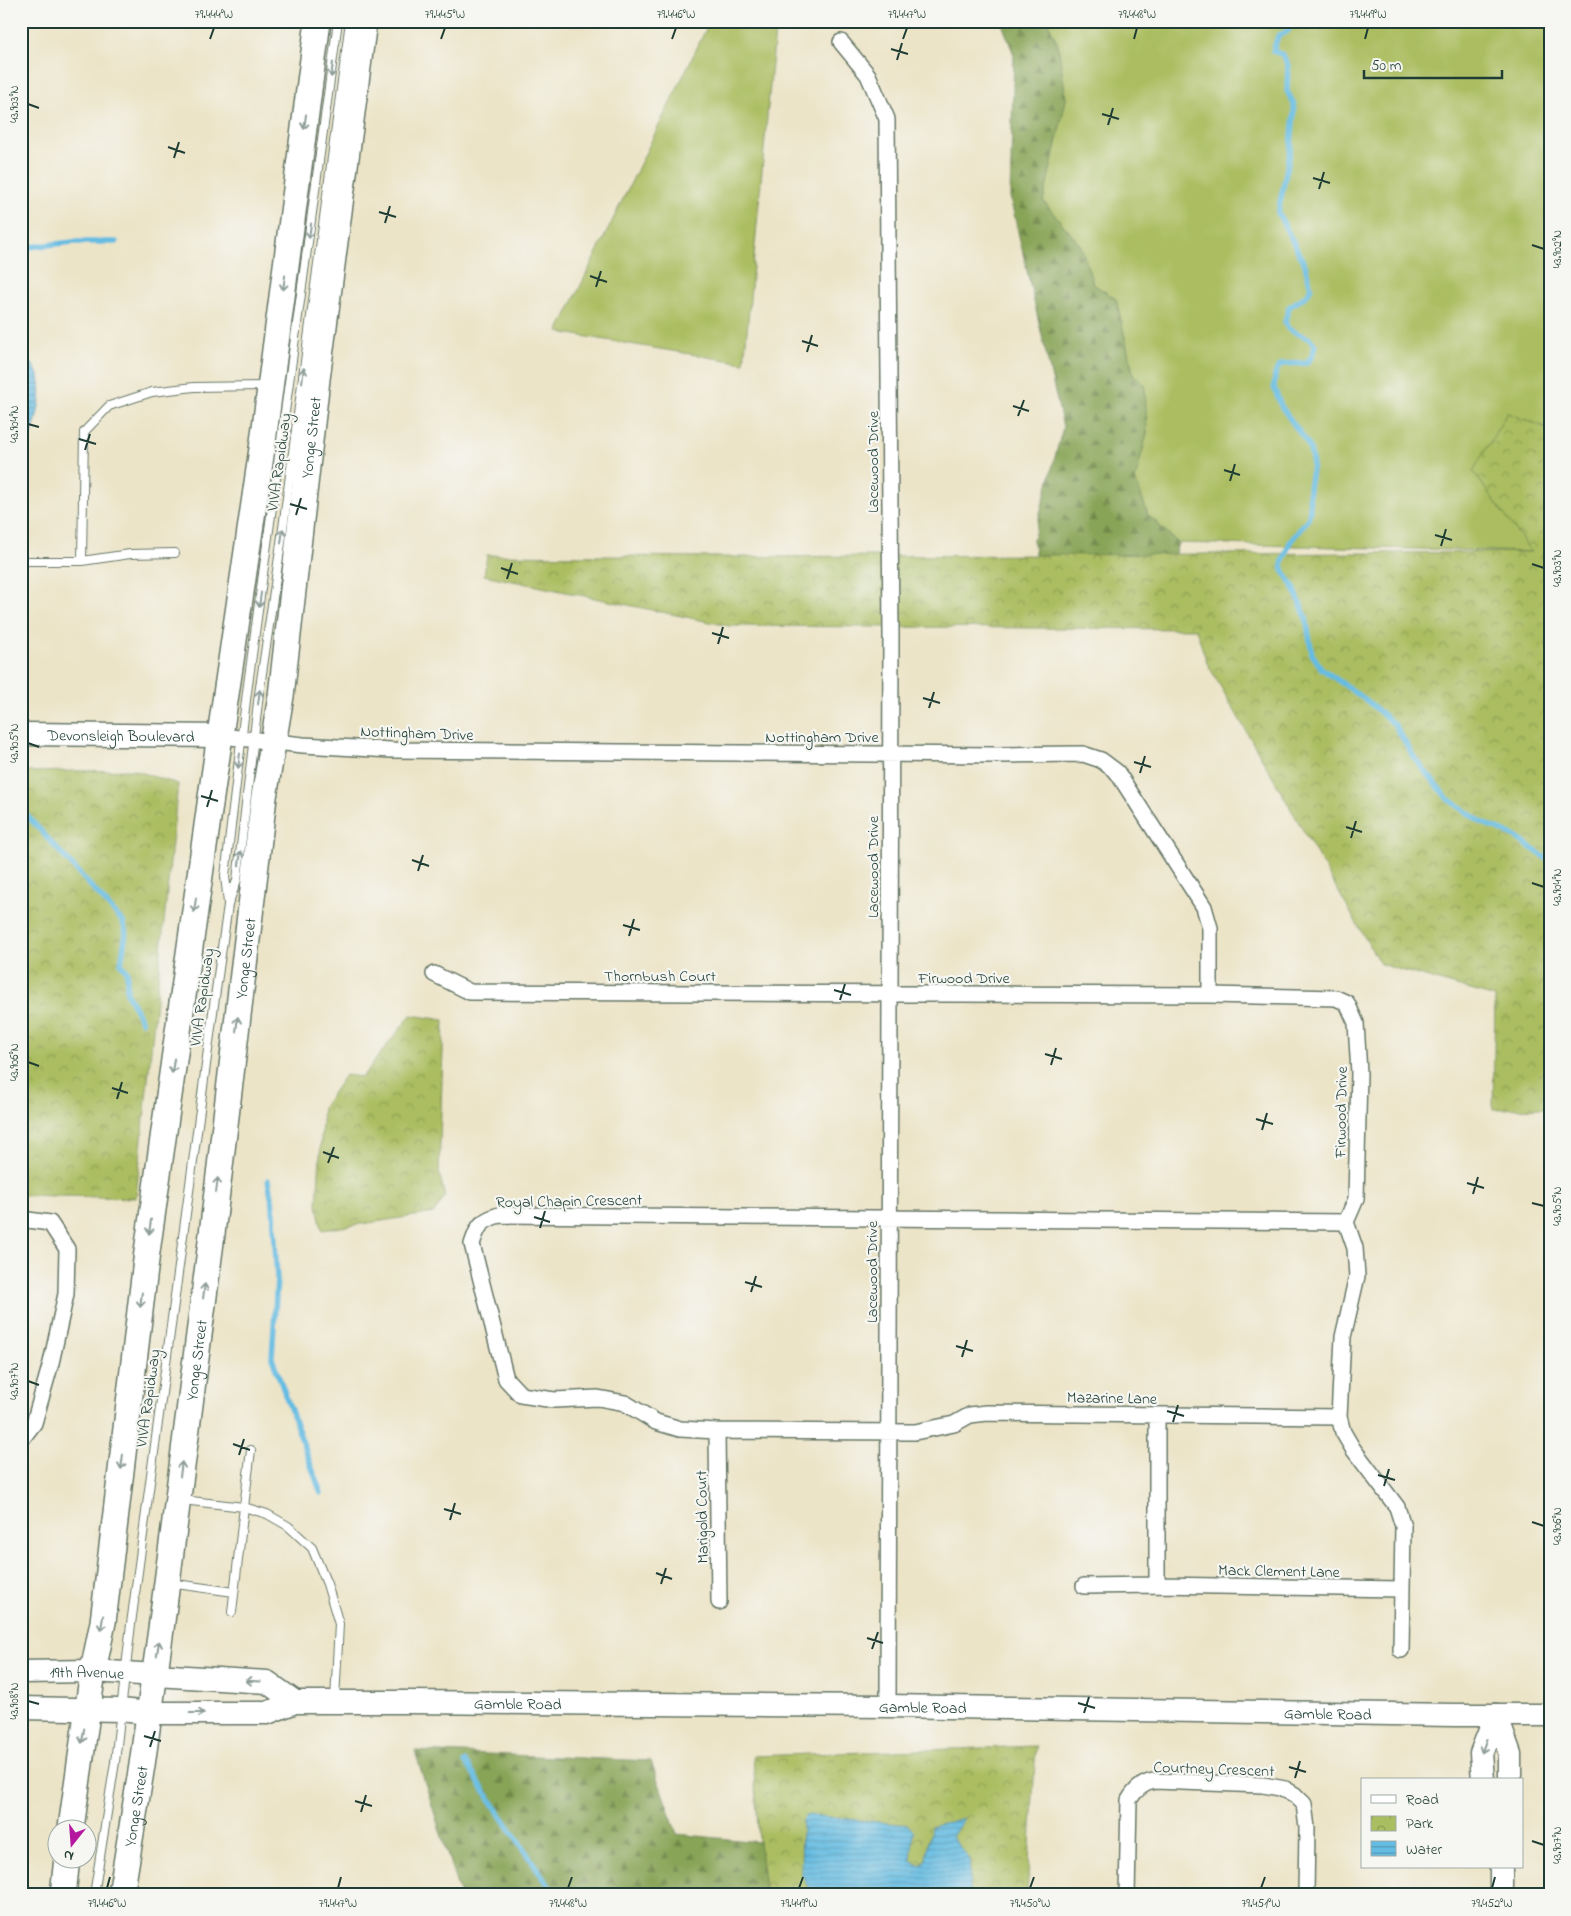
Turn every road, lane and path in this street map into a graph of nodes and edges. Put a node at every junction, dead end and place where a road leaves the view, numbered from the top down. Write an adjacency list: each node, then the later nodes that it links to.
1 (318, 21): 6 (main road, Yonge Street, one-way to 6)
2 (338, 21): 11 (lane, VIVA Rapidway, one-way to 11)
3 (350, 21): 11 (lane, VIVA Rapidway, one-way to 3)
4 (364, 21): 11 (main road, Yonge Street)
5 (842, 42): 12 (street, Lacewood Drive)
6 (270, 386): 9 (lane); 11 (main road, Yonge Street)
7 (175, 553): 9 (lane)
8 (21, 561): 9 (lane)
9 (82, 561)
10 (21, 734): 11 (main road, Devonsleigh Boulevard)
11 (247, 739): 12 (street, Nottingham Drive); 13 (lane, VIVA Rapidway, one-way to 13); 13 (lane, VIVA Rapidway, one-way to 11); 26 (main road, Yonge Street, one-way to 11); 36 (main road, Yonge Street, one-way to 36)
12 (890, 754): 15 (street, Lacewood Drive); 16 (street, Nottingham Drive)
13 (228, 905): 38 (lane, VIVA Rapidway)
14 (434, 974): 15 (street, Thornbush Court)
15 (889, 994): 16 (street, Firwood Drive); 17 (street, Lacewood Drive)
16 (1210, 995): 19 (street, Firwood Drive)
17 (888, 1218): 19 (street); 22 (street, Royal Chapin Crescent); 23 (street, Lacewood Drive)
18 (21, 1219): 24 (street)
19 (1346, 1222): 21 (street)
20 (1157, 1416): 21 (street, Mazarine Lane); 23 (street, Mazarine Lane); 29 (street)
21 (1339, 1417): 31 (street)
22 (717, 1431): 23 (street, Royal Chapin Crescent); 33 (street, Marigold Court)
23 (888, 1431): 42 (street, Lacewood Drive)
24 (21, 1440)
25 (251, 1450): 27 (lane)
26 (177, 1500): 27 (lane); 28 (main road, Yonge Street)
27 (244, 1507): 32 (lane); 41 (lane)
28 (167, 1583): 32 (lane); 39 (main road, Yonge Street, one-way to 28)
29 (1157, 1585): 30 (street, Mack Clement Lane); 31 (street, Mack Clement Lane)
30 (1084, 1586)
31 (1401, 1589): 35 (street)
32 (234, 1592): 34 (lane)
33 (719, 1602)
34 (232, 1612)
35 (1401, 1650)
36 (93, 1671): 37 (main road, 19th Avenue); 38 (main road, 19th Avenue); 44 (main road, Yonge Street)
37 (21, 1672)
38 (126, 1672): 39 (main road, 19th Avenue); 45 (lane, VIVA Rapidway)
39 (154, 1675): 40 (main road, one-way to 39); 46 (main road, Yonge Street)
40 (295, 1702): 41 (main road, Gamble Road); 46 (main road, Gamble Road, one-way to 40)
41 (335, 1702): 42 (main road, Gamble Road)
42 (888, 1706): 47 (main road, Gamble Road)
43 (21, 1708): 44 (main road)
44 (88, 1709): 45 (main road, Gamble Road); 51 (main road, Yonge Street, one-way to 51)
45 (121, 1710): 46 (main road, Gamble Road); 55 (lane, VIVA Rapidway)
46 (148, 1714): 56 (main road, Yonge Street)
47 (1496, 1715): 48 (main road, Gamble Road); 49 (main road, one-way to 49); 50 (main road)
48 (1550, 1715)
49 (1483, 1778)
50 (1510, 1778)
51 (72, 1818)
52 (67, 1868): 54 (main road)
53 (1501, 1868): 59 (main road)
54 (63, 1895)
55 (94, 1895)
56 (121, 1895)
57 (1128, 1895): 58 (street, Courtney Crescent)
58 (1306, 1895)
59 (1501, 1895)

